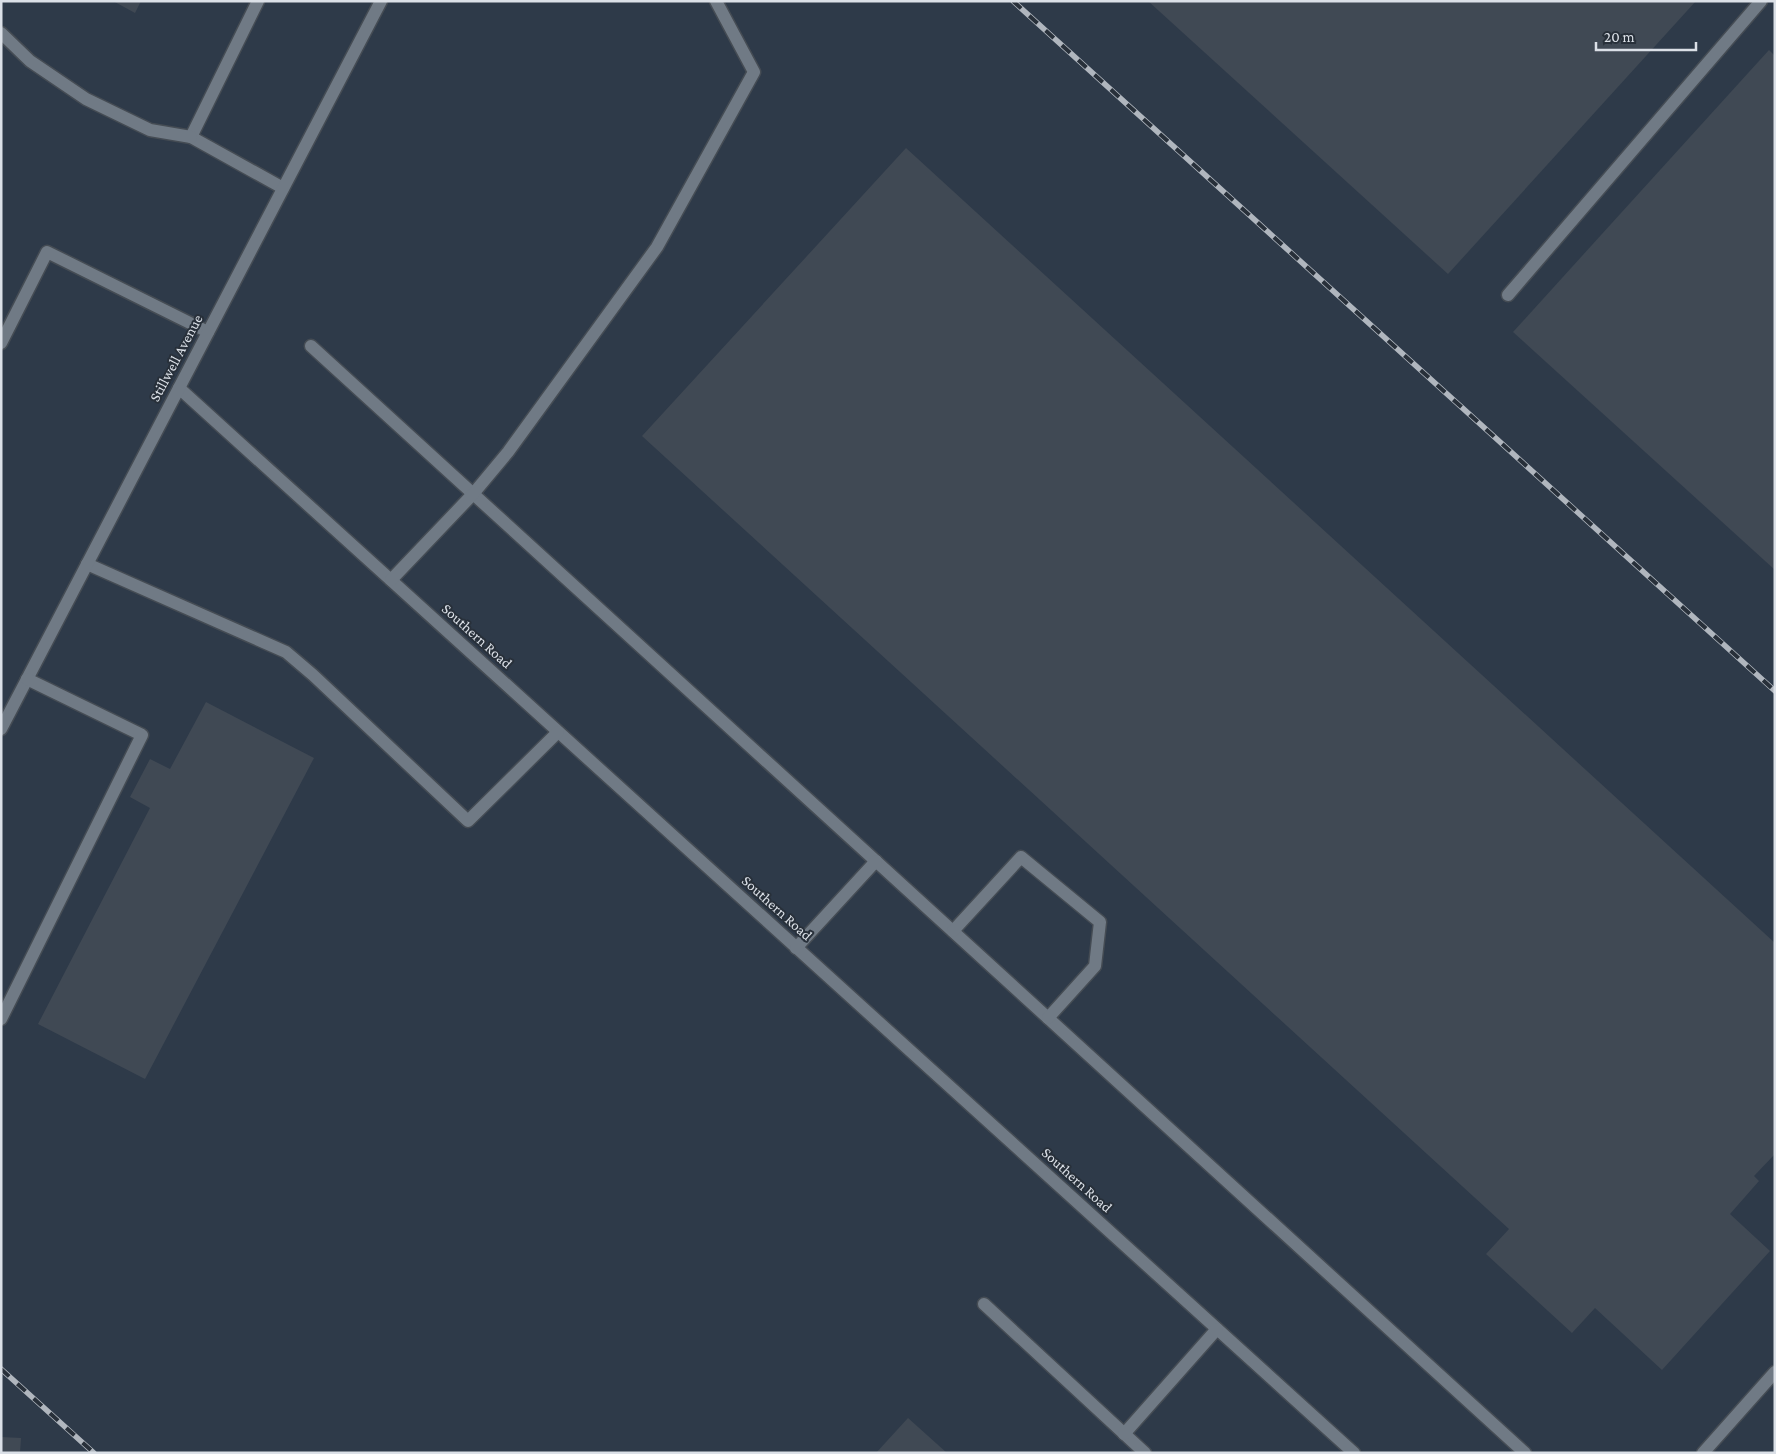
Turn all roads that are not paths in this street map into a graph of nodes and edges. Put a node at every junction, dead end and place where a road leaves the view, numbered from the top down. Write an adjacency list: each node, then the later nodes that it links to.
1 (258, 1): 6 (street)
2 (381, 1): 7 (street, Stillwell Avenue)
3 (716, 1): 13 (street)
4 (1761, 1): 8 (street)
5 (1, 33): 6 (street)
6 (191, 137): 7 (street)
7 (283, 188): 9 (street, Stillwell Avenue)
8 (1508, 296)
9 (208, 332): 10 (street); 12 (street, Stillwell Avenue)
10 (1, 342)
11 (311, 346): 13 (street)
12 (179, 388): 14 (street, Stillwell Avenue); 15 (street, Southern Road)
13 (474, 494): 15 (street); 19 (street)
14 (87, 564): 16 (street, Stillwell Avenue); 18 (street)
15 (391, 580): 18 (street, Southern Road)
16 (27, 679): 17 (street, Stillwell Avenue); 23 (street)
17 (1, 729)
18 (558, 732): 21 (street, Southern Road)
19 (876, 861): 20 (street); 21 (street)
20 (953, 931): 22 (street); 22 (street)
21 (796, 948): 25 (street, Southern Road)
22 (1048, 1018): 30 (street)
23 (1, 1019)
24 (984, 1304): 27 (street)
25 (1217, 1329): 27 (street); 29 (street, Southern Road)
26 (1775, 1372): 31 (street)
27 (1124, 1434): 28 (street)
28 (1145, 1453)
29 (1354, 1453)
30 (1525, 1453)
31 (1703, 1453)

